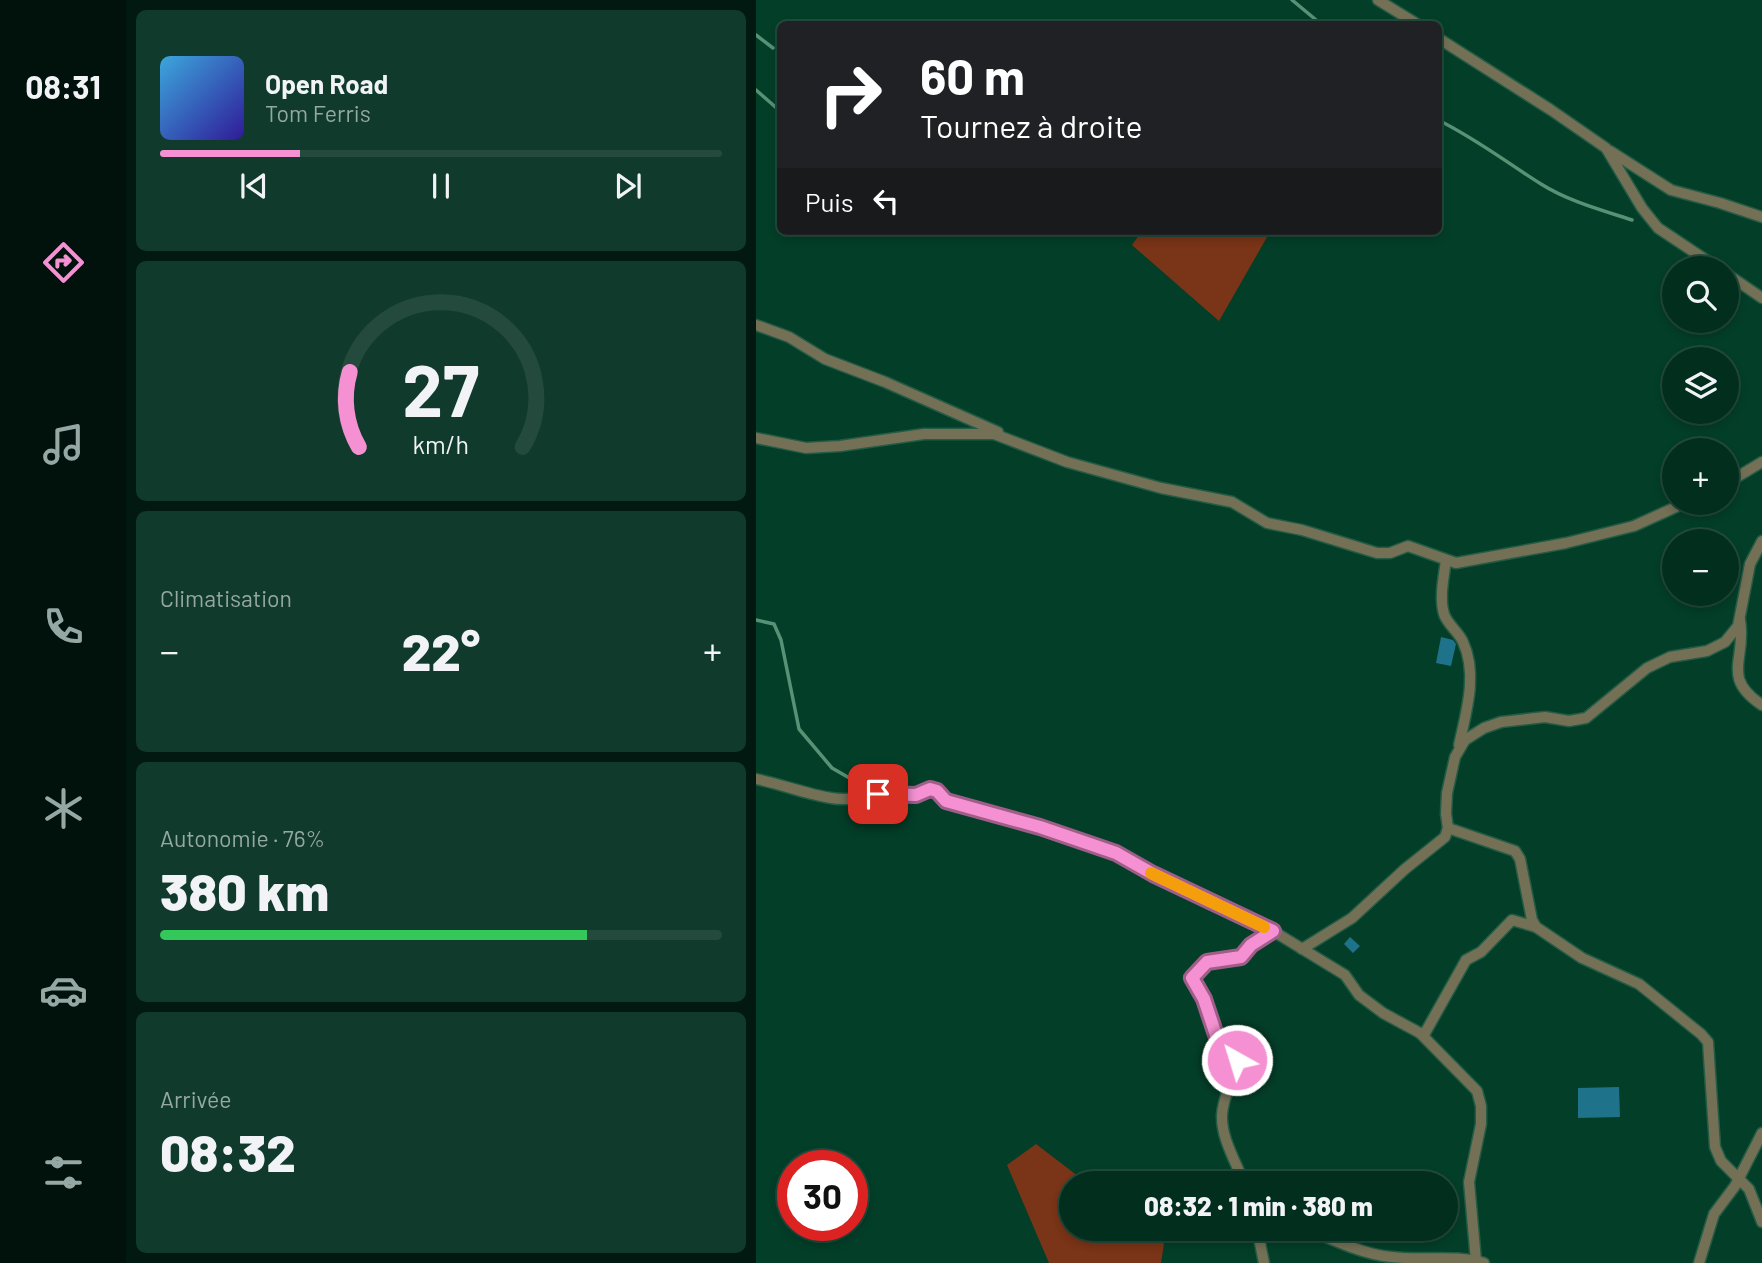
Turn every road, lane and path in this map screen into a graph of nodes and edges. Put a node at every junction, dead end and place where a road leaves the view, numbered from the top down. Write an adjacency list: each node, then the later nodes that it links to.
1 (1378, 0): 2 (street)
2 (1412, 21)
3 (1442, 41): 4 (street)
4 (1606, 148): 5 (street); 6 (street)
5 (1762, 217)
6 (1700, 256)
7 (1739, 282): 8 (street)
8 (1762, 298)
9 (756, 325): 11 (street)
10 (756, 438): 11 (street)
11 (1017, 441): 16 (street)
12 (1762, 462): 13 (street)
13 (1739, 476)
14 (1662, 513): 16 (street)
15 (1762, 541): 17 (street)
16 (1446, 560): 19 (street)
17 (1740, 616): 18 (street); 19 (street)
18 (1762, 705)
19 (1459, 749): 21 (street)
20 (756, 779): 23 (street)
21 (1448, 828): 22 (street); 24 (street)
22 (1536, 927): 25 (street); 28 (street)
23 (1273, 931): 24 (street); 27 (street)
24 (1302, 949): 25 (street)
25 (1420, 1033): 32 (street)
26 (1762, 1133): 28 (street)
27 (1239, 1171)
28 (1739, 1177): 29 (street); 34 (street)
29 (1762, 1222)
30 (1260, 1241): 33 (street)
31 (1335, 1241): 32 (street)
32 (1480, 1262)
33 (1264, 1263)
34 (1699, 1263)

